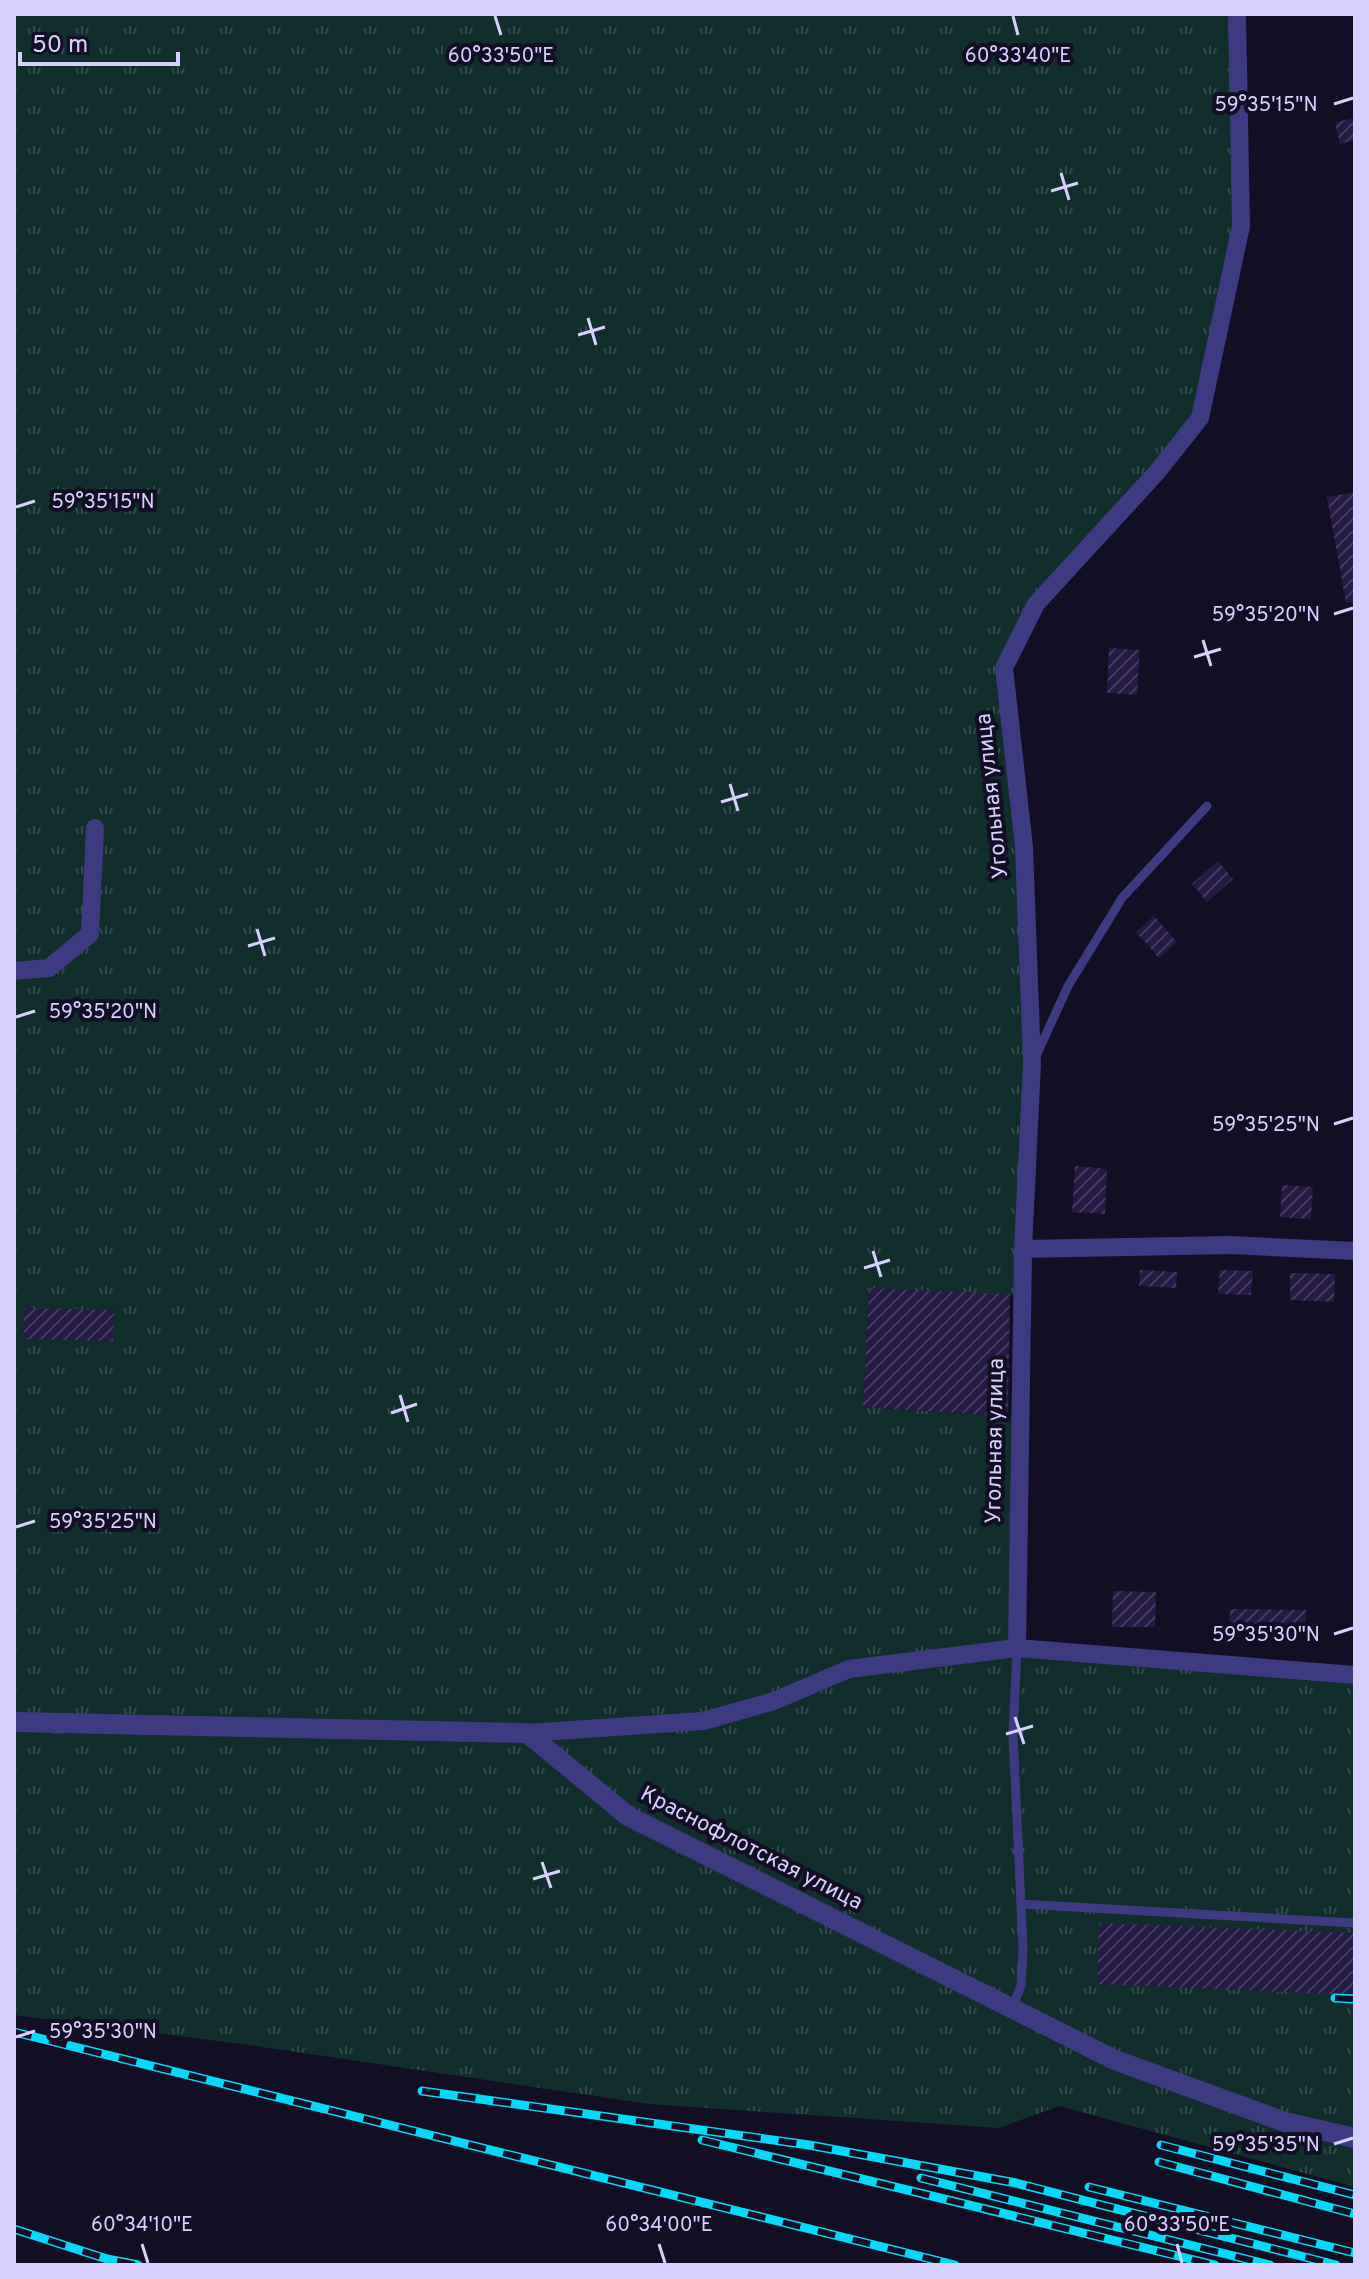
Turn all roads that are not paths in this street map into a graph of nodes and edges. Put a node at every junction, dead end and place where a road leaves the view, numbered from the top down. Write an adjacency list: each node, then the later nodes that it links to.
1 (1237, 14): 5 (street, Угольная улица)
2 (1207, 806): 5 (lane)
3 (95, 828): 4 (street)
4 (14, 971)
5 (1032, 1063): 6 (street, Угольная улица)
6 (1023, 1249): 7 (street); 8 (street, Угольная улица)
7 (1355, 1251)
8 (1017, 1648): 9 (street); 11 (street); 12 (lane)
9 (1355, 1675)
10 (14, 1722): 11 (street)
11 (527, 1733): 14 (street, Краснофлотская улица)
12 (1021, 1904): 13 (lane); 14 (lane)
13 (1355, 1923)
14 (1012, 2008): 15 (street, Краснофлотская улица)
15 (1355, 2138)

